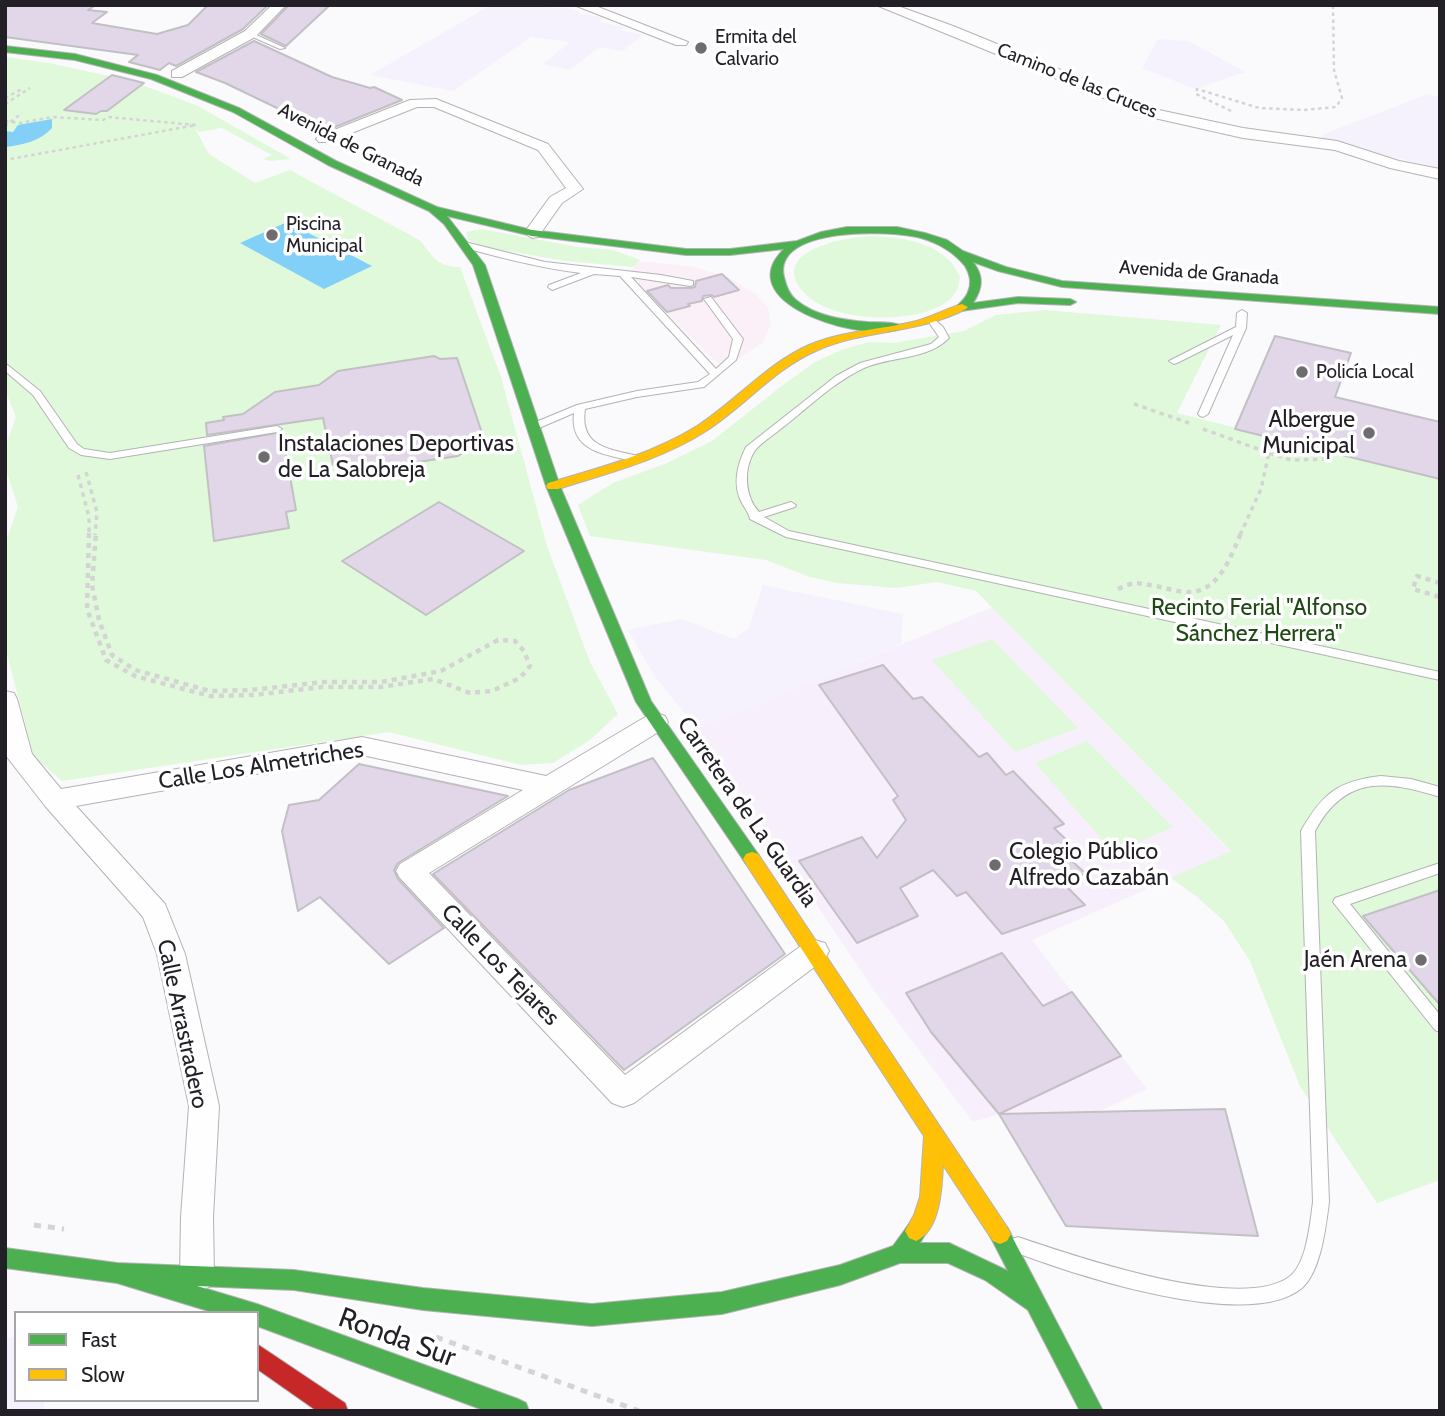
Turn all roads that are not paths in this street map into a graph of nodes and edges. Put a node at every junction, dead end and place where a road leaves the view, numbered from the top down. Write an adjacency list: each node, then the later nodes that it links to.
1 (280, 5): 4 (street)
2 (580, 5): 5 (street)
3 (882, 5): 12 (street, Camino de las Cruces)
4 (250, 34): 8 (lane); 10 (street)
5 (658, 34): 6 (street); 7 (street)
6 (681, 42)
7 (643, 45)
8 (282, 48)
9 (5, 49): 13 (street, Avenida de Granada)
10 (177, 74)
11 (324, 139): 14 (street)
12 (1440, 174)
13 (433, 209): 14 (street, Avenida de Granada); 15 (street, Carretera de La Guardia)
14 (533, 233): 17 (street, Avenida de Granada)
15 (462, 244): 20 (lane); 42 (street, Carretera de La Guardia)
16 (797, 244): 17 (street, Avenida de Granada); 18 (street, Avenida de Granada); 25 (street)
17 (686, 252): 19 (street, Avenida de Granada)
18 (959, 253): 28 (street); 29 (street, Avenida de Granada)
19 (737, 267)
20 (594, 271): 21 (lane); 24 (lane)
21 (622, 272): 23 (lane); 39 (lane)
22 (761, 277): 25 (street)
23 (690, 283)
24 (552, 287)
25 (785, 294): 32 (street); 34 (street)
26 (708, 299): 39 (lane)
27 (1087, 303): 28 (street)
28 (961, 308): 31 (street)
29 (1440, 311)
30 (1238, 318): 33 (street, Avenida de Granada); 36 (lane); 41 (lane)
31 (933, 321): 34 (street); 47 (lane)
32 (792, 325)
33 (1440, 326)
34 (897, 327): 38 (street)
35 (785, 346): 38 (street)
36 (1174, 361)
37 (5, 366): 43 (lane)
38 (777, 367): 44 (street)
39 (716, 374): 40 (lane)
40 (580, 407): 42 (lane); 44 (lane)
41 (1203, 414)
42 (535, 426): 45 (street, Carretera de La Guardia)
43 (277, 429)
44 (638, 459): 45 (street)
45 (553, 486): 50 (street, Carretera de La Guardia)
46 (791, 505): 47 (lane)
47 (754, 517): 48 (lane)
48 (1440, 676)
49 (5, 699): 53 (street, Calle Arrastradero)
50 (656, 722): 51 (street, Calle Los Tejares); 55 (street, Carretera de La Guardia)
51 (548, 786): 53 (street, Calle Los Almetriches); 55 (street, Calle Los Tejares)
52 (1440, 792): 58 (lane)
53 (55, 800): 62 (street, Calle Arrastradero)
54 (1440, 869): 56 (lane)
55 (816, 951): 57 (street, Carretera de La Guardia)
56 (1440, 1026)
57 (934, 1131): 58 (street, Carretera de La Guardia); 59 (street)
58 (1005, 1241): 64 (street, Carretera de La Guardia)
59 (900, 1253): 62 (street); 64 (street)
60 (5, 1258): 61 (street)
61 (117, 1273): 62 (street); 63 (street); 65 (street)
62 (197, 1276)
63 (174, 1306)
64 (1041, 1308): 68 (street, Carretera de La Guardia)
65 (244, 1311)
66 (259, 1316): 70 (street, Ronda Sur)
67 (259, 1356): 69 (street)
68 (1091, 1408)
69 (337, 1411)
70 (518, 1411)

